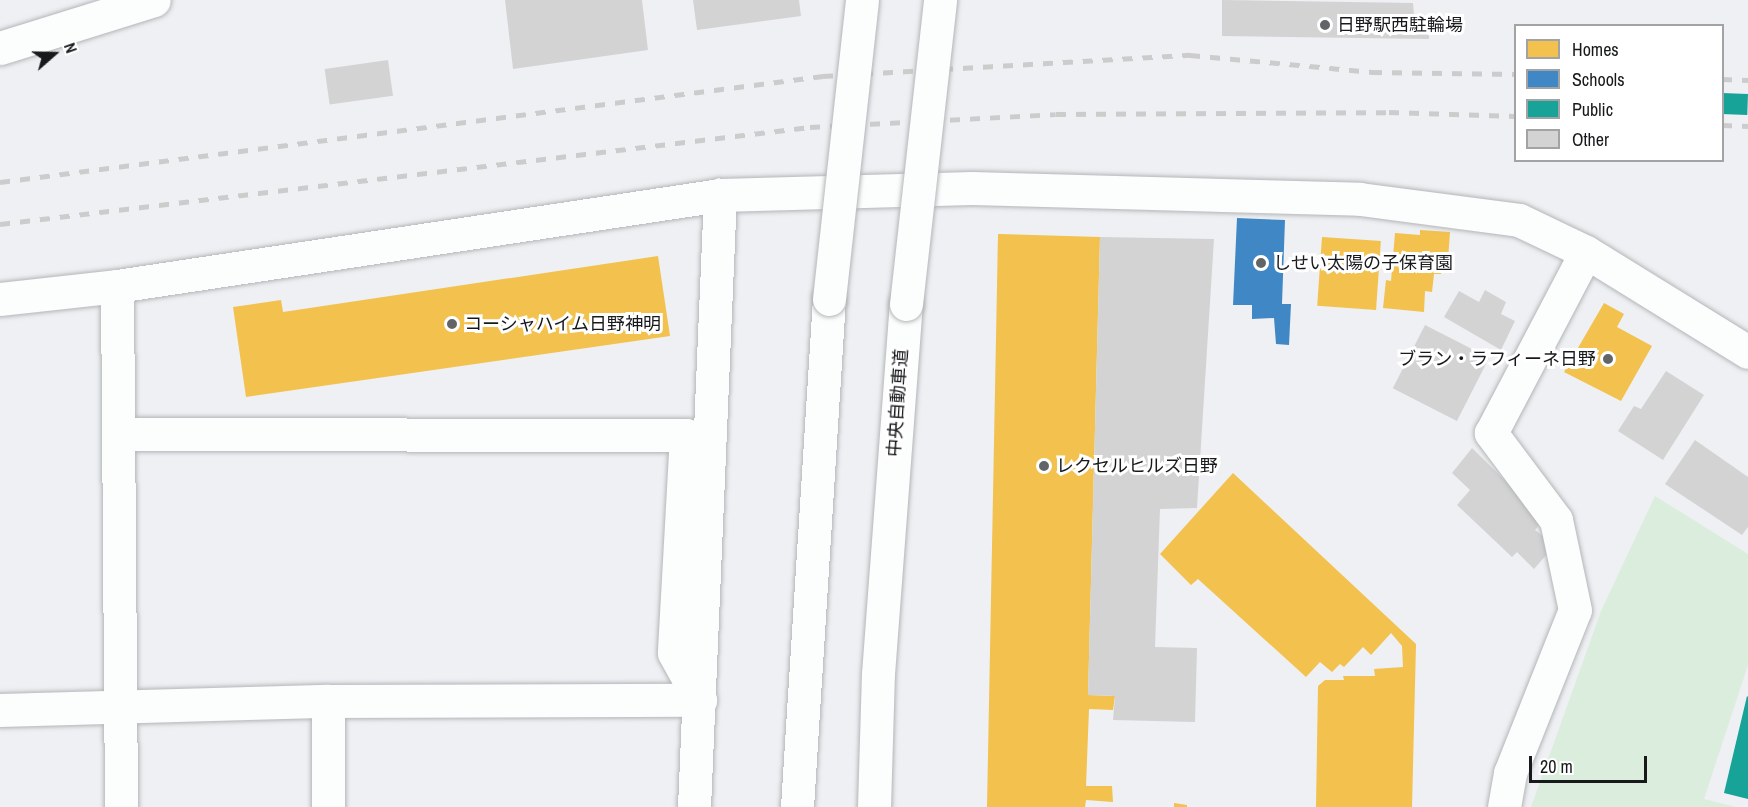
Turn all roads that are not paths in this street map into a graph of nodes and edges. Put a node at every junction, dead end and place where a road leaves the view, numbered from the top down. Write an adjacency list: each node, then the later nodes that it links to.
1 (153, 0): 4 (main road)
2 (862, 0): 18 (main road, bridge)
3 (940, 0): 19 (main road, 中央自動車道, bridge)
4 (0, 48)
5 (720, 195): 6 (main road); 7 (main road); 11 (main road)
6 (1586, 252): 9 (main road); 20 (main road)
7 (117, 286): 8 (main road); 10 (main road)
8 (0, 299)
9 (1748, 352)
10 (118, 434): 11 (main road); 13 (main road)
11 (700, 700): 12 (main road); 17 (main road)
12 (328, 701): 13 (main road); 16 (main road)
13 (121, 706): 14 (main road); 15 (main road)
14 (0, 710)
15 (121, 807)
16 (328, 807)
17 (694, 807)
18 (797, 807)
19 (874, 807)
20 (1504, 807)

